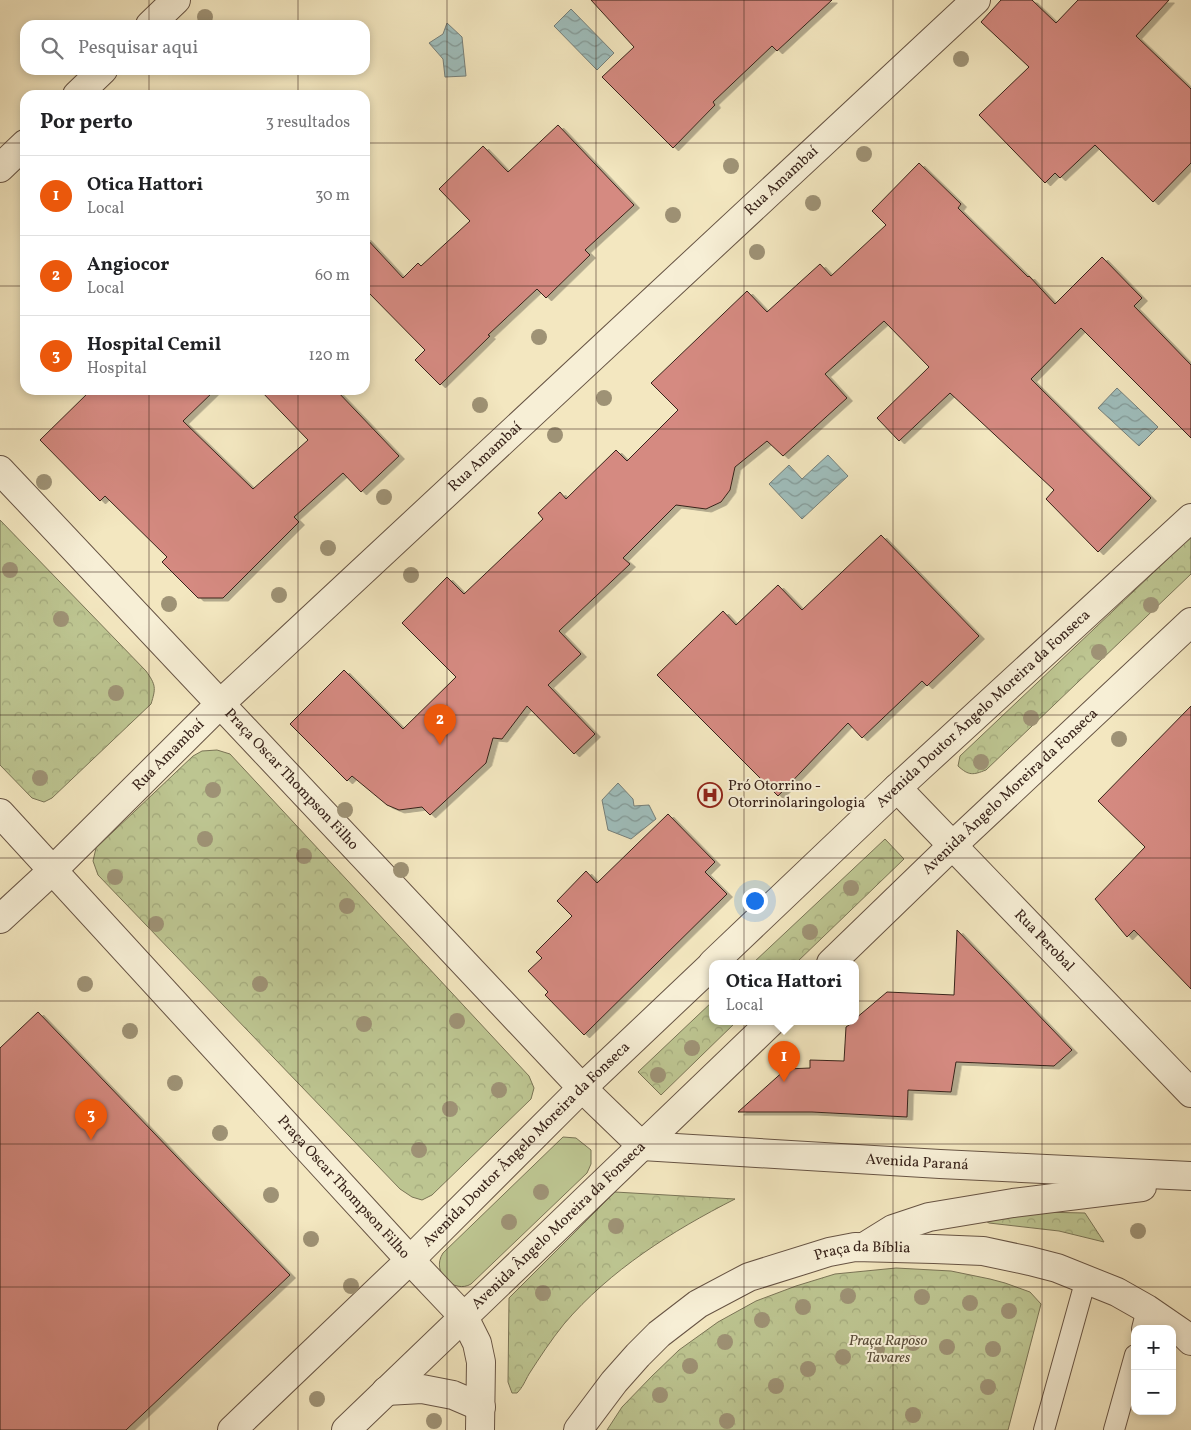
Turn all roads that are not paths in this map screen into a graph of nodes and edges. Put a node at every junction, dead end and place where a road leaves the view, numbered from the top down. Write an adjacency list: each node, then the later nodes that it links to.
1 (176, 0): 3 (street)
2 (976, 0): 11 (street, Rua Amambaí)
3 (155, 20)
4 (98, 75): 5 (street)
5 (81, 90)
6 (20, 149): 7 (street)
7 (0, 168)
8 (0, 470): 11 (street, Praça Oscar Thompson Filho)
9 (1191, 518): 12 (street, Avenida Doutor Ângelo Moreira da Fonseca)
10 (1191, 622): 14 (street, Avenida Ângelo Moreira da Fonseca)
11 (221, 703): 15 (street, Rua Amambaí); 21 (street, Praça Oscar Thompson Filho)
12 (897, 788): 14 (street, Rua Perobal); 17 (street, Avenida Doutor Ângelo Moreira da Fonseca)
13 (0, 813): 15 (street, Praça Oscar Thompson Filho)
14 (953, 846): 18 (street, Avenida Ângelo Moreira da Fonseca); 22 (street, Rua Perobal)
15 (53, 870): 16 (street, Rua Amambaí); 27 (street, Praça Oscar Thompson Filho)
16 (0, 920)
17 (717, 960)
18 (834, 960)
19 (709, 968): 21 (street, Avenida Doutor Ângelo Moreira da Fonseca)
20 (768, 1025): 23 (street, Avenida Ângelo Moreira da Fonseca)
21 (582, 1088): 23 (street, Praça Oscar Thompson Filho); 27 (street, Avenida Doutor Ângelo Moreira da Fonseca)
22 (1191, 1093)
23 (642, 1146): 24 (street, Avenida Paraná); 29 (street, Avenida Ângelo Moreira da Fonseca)
24 (1191, 1176)
25 (1191, 1181): 26 (street)
26 (864, 1247): 28 (street, Praça da Bíblia); 37 (street, Praça da Bíblia)
27 (410, 1260): 29 (street, Praça Oscar Thompson Filho); 35 (street, Avenida Doutor Ângelo Moreira da Fonseca)
28 (1086, 1279): 30 (street, Praça da Bíblia); 38 (lane)
29 (464, 1317): 33 (street, Avenida Ângelo Moreira da Fonseca); 34 (street, Praça Oscar Thompson Filho)
30 (1144, 1319): 31 (street, Praça da Bíblia)
31 (1191, 1341)
32 (1131, 1368): 39 (lane)
33 (386, 1391): 34 (street); 36 (street, Avenida Ângelo Moreira da Fonseca)
34 (481, 1419)
35 (232, 1430)
36 (346, 1430)
37 (578, 1430)
38 (1044, 1430)
39 (1114, 1430)

